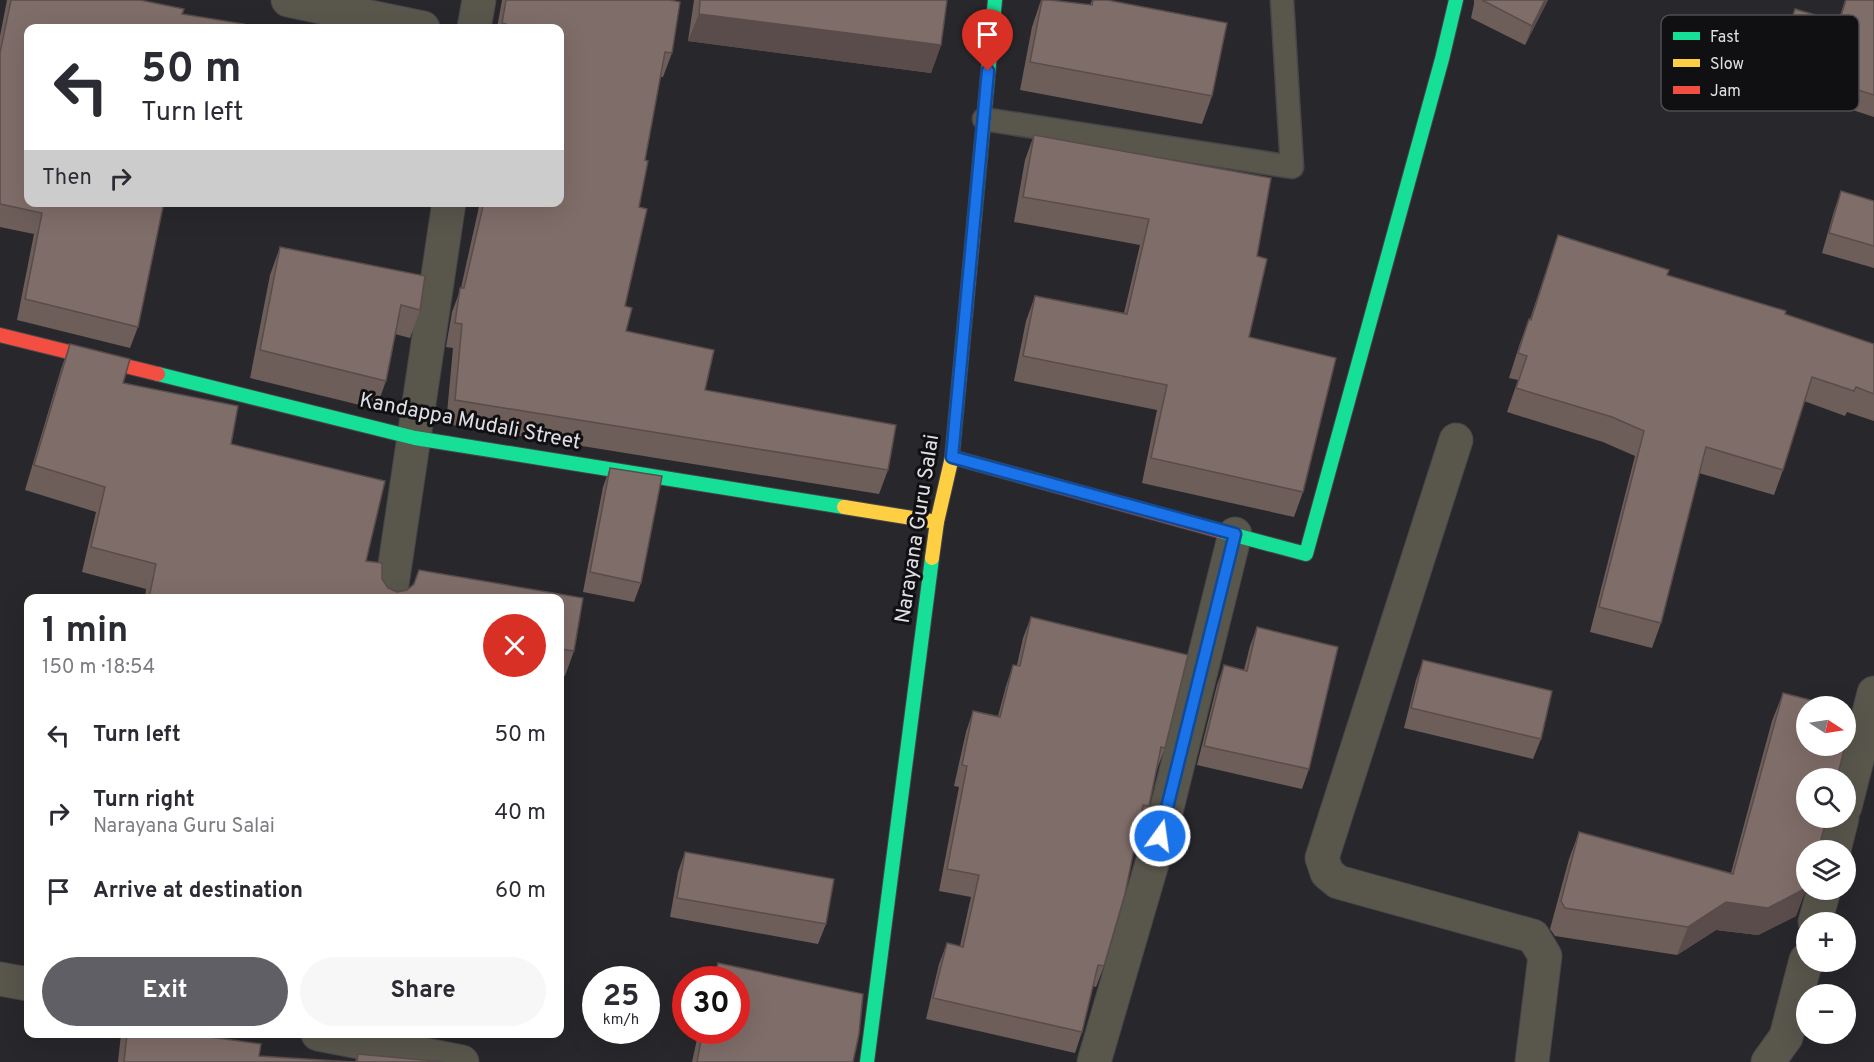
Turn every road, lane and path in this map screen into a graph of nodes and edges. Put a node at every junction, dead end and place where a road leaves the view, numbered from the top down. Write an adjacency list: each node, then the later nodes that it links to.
1 (288, 0): 6 (street)
2 (479, 0): 7 (street)
3 (995, 0): 8 (street, Narayana Guru Salai)
4 (1282, 0): 8 (lane)
5 (1456, 0): 15 (street)
6 (404, 24)
7 (475, 24)
8 (984, 119): 13 (street, Narayana Guru Salai)
9 (448, 207): 11 (street)
10 (0, 335): 11 (street, Kandappa Mudali Street)
11 (416, 438): 14 (street, Kandappa Mudali Street); 16 (street)
12 (1456, 440): 26 (street)
13 (952, 457): 14 (street, Narayana Guru Salai); 15 (street)
14 (937, 522): 24 (street, Narayana Guru Salai)
15 (1235, 534): 25 (street)
16 (391, 594)
17 (1874, 693): 18 (street)
18 (1855, 768)
19 (1803, 972): 27 (street)
20 (0, 979): 21 (street)
21 (24, 983)
22 (341, 1038): 23 (street)
23 (462, 1062)
24 (867, 1062)
25 (1094, 1062)
26 (1532, 1062)
27 (1768, 1062)

